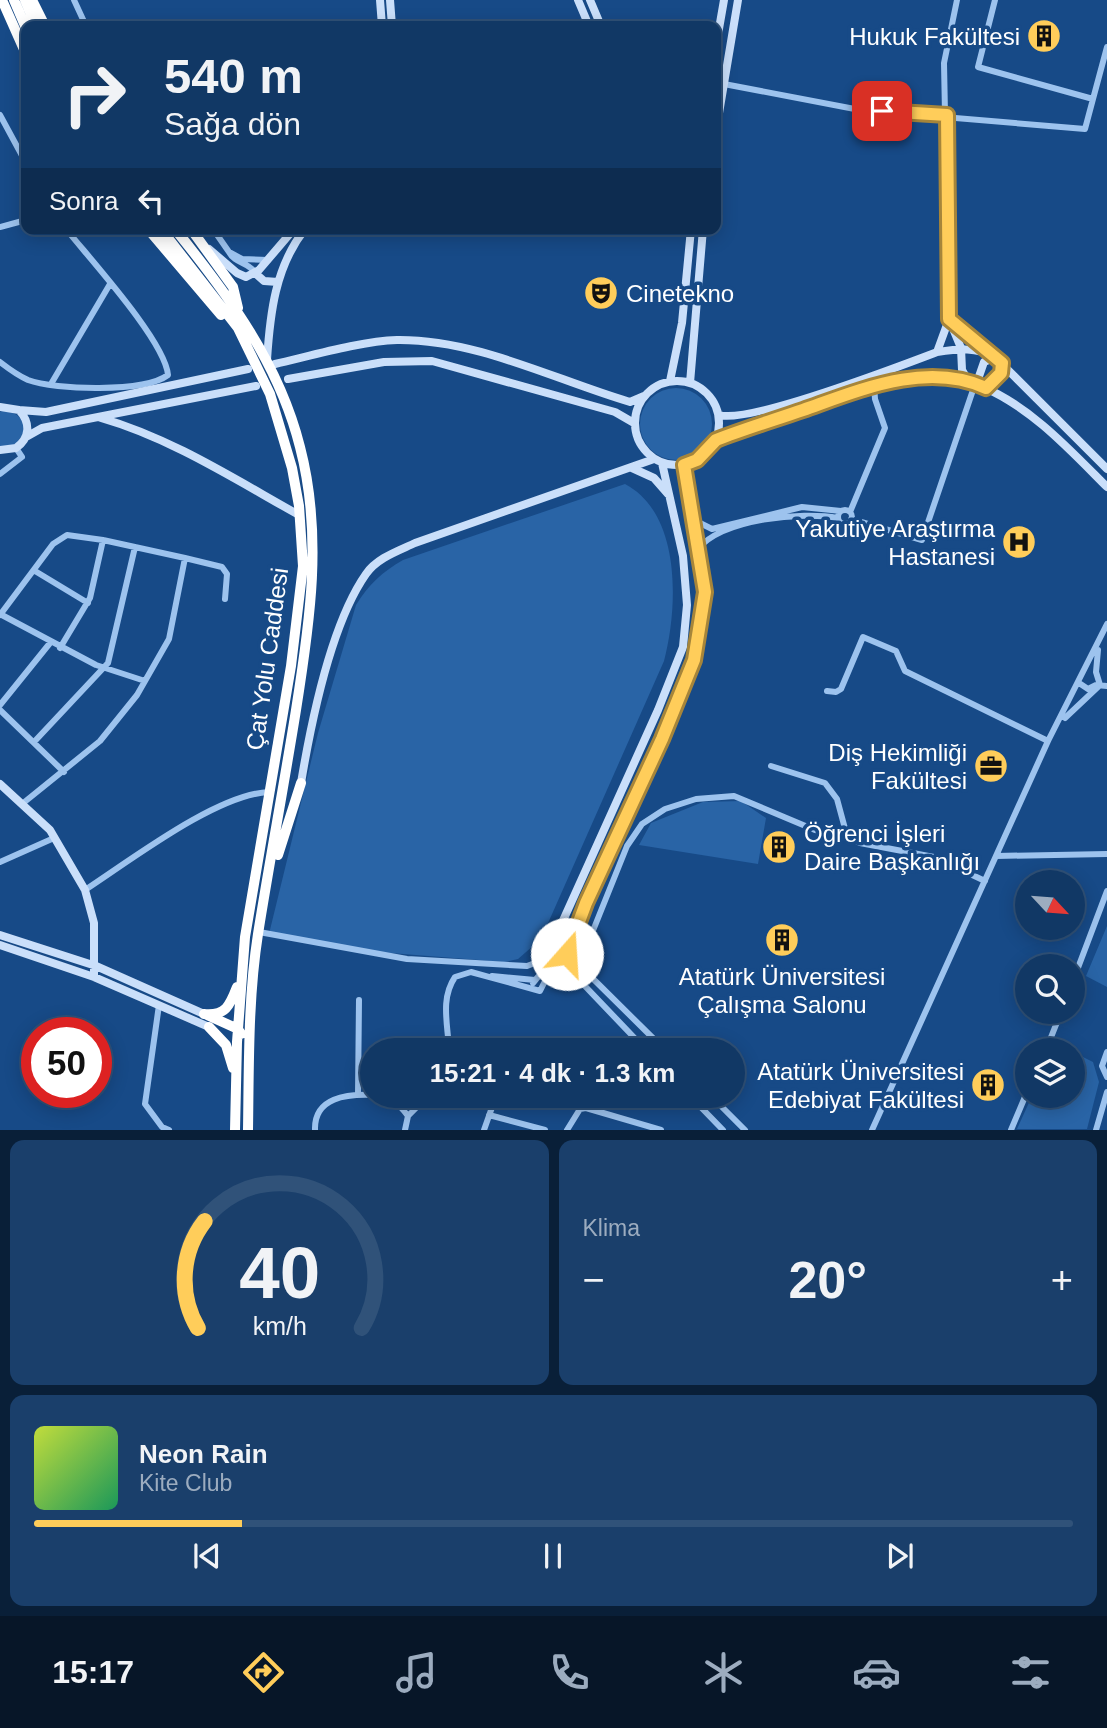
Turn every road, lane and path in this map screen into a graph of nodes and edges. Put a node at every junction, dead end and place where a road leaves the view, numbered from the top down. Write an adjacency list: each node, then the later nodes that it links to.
1 (2, 0): 23 (highway)
2 (14, 0): 14 (highway)
3 (25, 0): 15 (highway)
4 (32, 0): 16 (highway)
5 (74, 0): 17 (street)
6 (380, 0): 18 (main road)
7 (390, 0): 19 (main road)
8 (578, 0): 20 (main road)
9 (590, 0): 21 (main road)
10 (724, 0): 22 (main road)
11 (738, 0): 25 (main road)
12 (957, 0): 29 (street)
13 (995, 0): 27 (street)
14 (23, 21)
15 (34, 21)
16 (42, 21)
17 (84, 21)
18 (382, 21)
19 (392, 21)
20 (587, 21)
21 (599, 21)
22 (720, 21)
23 (21, 43)
24 (1107, 47): 27 (street)
25 (721, 71)
26 (721, 85): 29 (street)
27 (1093, 99): 29 (street)
28 (0, 115): 30 (street)
29 (947, 115): 50 (street)
30 (21, 154)
31 (21, 221): 32 (street)
32 (0, 227)
33 (71, 235): 48 (street)
34 (153, 235): 51 (highway)
35 (166, 235): 51 (highway, Çat Yolu Caddesi)
36 (180, 235): 49 (highway, Çat Yolu Caddesi)
37 (196, 235): 43 (highway)
38 (217, 235): 44 (street)
39 (289, 235): 45 (main road)
40 (302, 235): 47 (main road)
41 (690, 235): 60 (main road)
42 (702, 235): 61 (main road)
43 (203, 244): 46 (main road); 49 (highway)
44 (229, 252): 45 (street); 46 (street)
45 (268, 260): 46 (main road); 47 (main road)
46 (256, 273): 47 (main road)
47 (279, 278): 57 (main road)
48 (110, 284): 62 (street); 62 (street)
49 (240, 314): 57 (highway, Çat Yolu Caddesi)
50 (949, 319): 52 (main road); 53 (main road); 54 (main road)
51 (242, 337): 84 (highway, Çat Yolu Caddesi)
52 (961, 348): 53 (main road); 54 (main road); 64 (main road)
53 (982, 350): 55 (main road)
54 (937, 352): 70 (main road)
55 (998, 360): 64 (main road); 66 (main road); 80 (main road)
56 (0, 362): 62 (street)
57 (271, 362): 67 (main road); 122 (highway, Çat Yolu Caddesi)
58 (247, 369): 69 (main road)
59 (288, 379): 72 (main road)
60 (670, 381): 61 (main road); 67 (main road)
61 (690, 383): 70 (main road)
62 (51, 384)
63 (874, 385): 64 (main road); 74 (main road); 86 (street)
64 (973, 385): 66 (main road); 86 (street)
65 (256, 386): 71 (main road)
66 (986, 388): 82 (main road)
67 (644, 396): 72 (main road)
68 (2, 404): 69 (main road)
69 (19, 410): 73 (main road)
70 (719, 415): 74 (main road)
71 (97, 416): 73 (main road); 84 (main road)
72 (634, 423): 77 (main road)
73 (26, 437): 75 (main road)
74 (716, 440): 78 (main road)
75 (16, 448): 76 (main road); 81 (street)
76 (0, 450)
77 (658, 461): 78 (main road); 79 (main road); 83 (main road)
78 (684, 465): 87 (main road)
79 (632, 468): 83 (main road); 112 (main road)
80 (1107, 469)
81 (0, 474)
82 (1107, 487)
83 (669, 495): 128 (main road)
84 (299, 515): 114 (highway, Çat Yolu Caddesi)
85 (840, 515): 86 (street); 86 (street); 87 (street); 90 (street)
86 (851, 516)
87 (694, 520): 90 (main road)
88 (103, 540): 89 (street); 92 (street); 94 (street)
89 (135, 547): 91 (street); 100 (street)
90 (698, 549): 129 (main road)
91 (185, 558): 93 (street); 101 (street)
92 (35, 570): 94 (street); 95 (street)
93 (225, 599)
94 (88, 603): 99 (street)
95 (0, 615): 97 (street)
96 (1107, 624): 98 (street)
97 (50, 643): 99 (street); 105 (street)
98 (1098, 645): 102 (street); 103 (street)
99 (61, 648): 100 (street)
100 (104, 668): 101 (street); 109 (street)
101 (145, 681): 111 (street)
102 (1080, 681): 103 (street); 107 (street)
103 (1101, 685): 107 (street)
104 (827, 691): 108 (street)
105 (0, 705)
106 (0, 710): 109 (street)
107 (1060, 723): 108 (street)
108 (1048, 741): 119 (street)
109 (34, 742): 111 (street)
110 (771, 766): 116 (street)
111 (64, 772): 115 (street)
112 (301, 783): 122 (highway)
113 (1, 789): 115 (main road)
114 (269, 792): 123 (street); 134 (highway, Çat Yolu Caddesi)
115 (22, 804): 117 (main road)
116 (847, 836): 121 (street); 132 (street)
117 (54, 838): 120 (street); 123 (main road)
118 (1107, 854): 119 (street)
119 (996, 856): 121 (street)
120 (0, 862)
121 (985, 881): 174 (street)
122 (268, 884): 125 (highway, Çat Yolu Caddesi)
123 (85, 890): 133 (main road)
124 (1107, 891): 130 (street)
125 (259, 932): 131 (street); 149 (highway, Çat Yolu Caddesi)
126 (0, 935): 133 (main road)
127 (0, 945): 136 (main road)
128 (552, 945): 129 (main road); 131 (main road)
129 (567, 951): 131 (main road); 132 (street)
130 (1083, 954)
131 (554, 961): 137 (street); 138 (street); 144 (street)
132 (580, 963): 142 (street)
133 (96, 966): 136 (main road); 141 (main road)
134 (242, 976): 141 (highway); 145 (highway, Çat Yolu Caddesi)
135 (488, 976): 137 (street); 138 (street); 146 (street)
136 (94, 977): 140 (main road)
137 (535, 980): 138 (street)
138 (530, 988)
139 (359, 1000): 154 (street)
140 (159, 1004): 143 (main road); 163 (street)
141 (204, 1014): 145 (highway)
142 (633, 1018): 144 (street); 148 (street)
143 (209, 1027): 151 (highway)
144 (624, 1028): 147 (street)
145 (238, 1029): 149 (highway); 151 (highway, Çat Yolu Caddesi)
146 (450, 1038)
147 (634, 1038)
148 (653, 1038)
149 (249, 1045): 165 (highway, Çat Yolu Caddesi)
150 (1107, 1052): 152 (street)
151 (236, 1074): 164 (highway, Çat Yolu Caddesi)
152 (1107, 1077)
153 (1107, 1092): 176 (street)
154 (358, 1095): 166 (street)
155 (402, 1108): 162 (street)
156 (416, 1108): 162 (street)
157 (492, 1108): 161 (street)
158 (702, 1108): 172 (street)
159 (722, 1108): 173 (street)
160 (1020, 1108): 175 (street)
161 (489, 1115): 168 (street); 169 (street)
162 (408, 1116): 167 (street)
163 (169, 1129)
164 (235, 1129)
165 (248, 1129)
166 (315, 1129)
167 (405, 1129)
168 (484, 1129)
169 (545, 1129)
170 (567, 1129): 171 (street)
171 (661, 1129)
172 (723, 1129)
173 (745, 1129)
174 (872, 1129)
175 (1011, 1129)
176 (1096, 1129)

